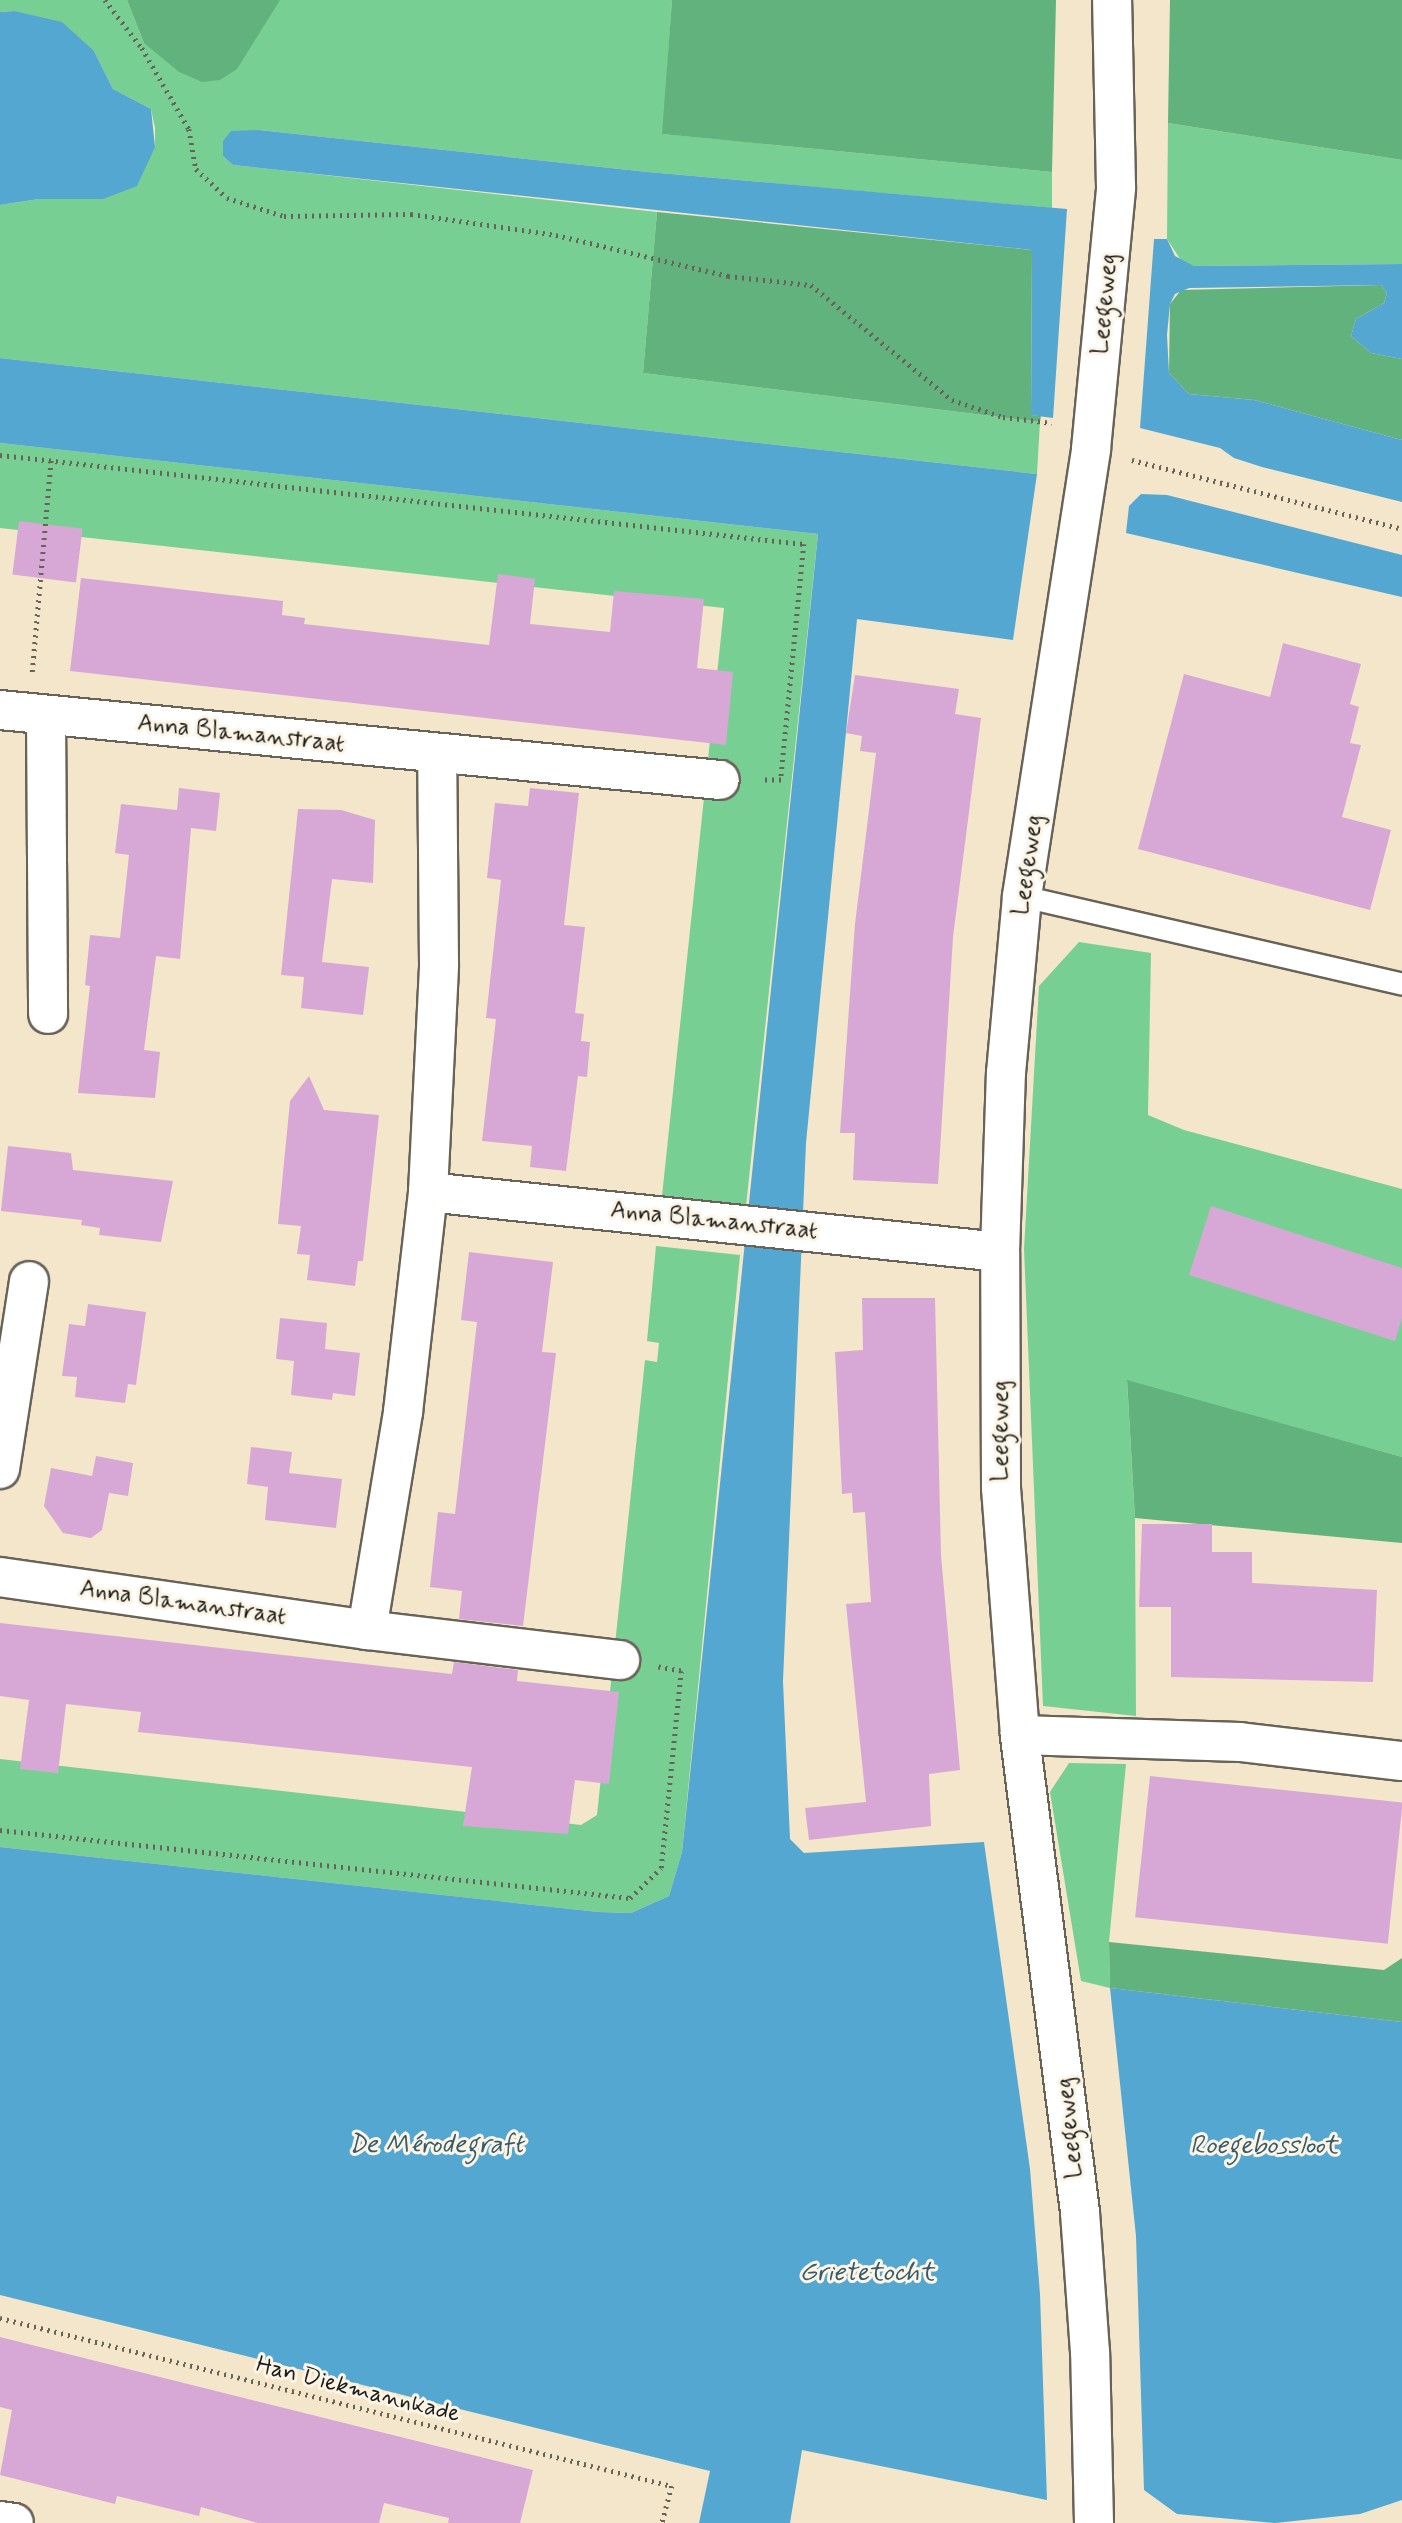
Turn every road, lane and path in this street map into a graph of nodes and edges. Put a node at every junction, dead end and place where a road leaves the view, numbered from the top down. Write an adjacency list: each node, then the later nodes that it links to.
1 (105, 0): 3 (path)
2 (1112, 0): 3 (street, Leegeweg)
3 (1092, 439): 6 (path); 10 (street, Leegeweg)
4 (0, 455): 5 (path)
5 (51, 460): 7 (path); 9 (path)
6 (1402, 529)
7 (25, 712): 8 (street, Anna Blamanstraat); 12 (street)
8 (437, 754): 9 (street, Anna Blamanstraat); 13 (street)
9 (720, 780)
10 (1022, 896): 11 (lane); 14 (street, Leegeweg)
11 (1402, 984)
12 (48, 1014)
13 (428, 1192): 14 (street, Anna Blamanstraat); 18 (street)
14 (1000, 1252): 20 (street, Leegeweg)
15 (29, 1281): 16 (street)
16 (0, 1469)
17 (0, 1577): 18 (street, Anna Blamanstraat)
18 (366, 1630): 19 (street, Anna Blamanstraat)
19 (621, 1660): 22 (path)
20 (1020, 1735): 21 (street); 27 (street, Leegeweg)
21 (1402, 1761)
22 (0, 1830)
23 (0, 2318): 26 (path, Han Diekmannkade)
24 (0, 2521): 25 (street)
25 (14, 2523)
26 (663, 2523)
27 (1094, 2523)

